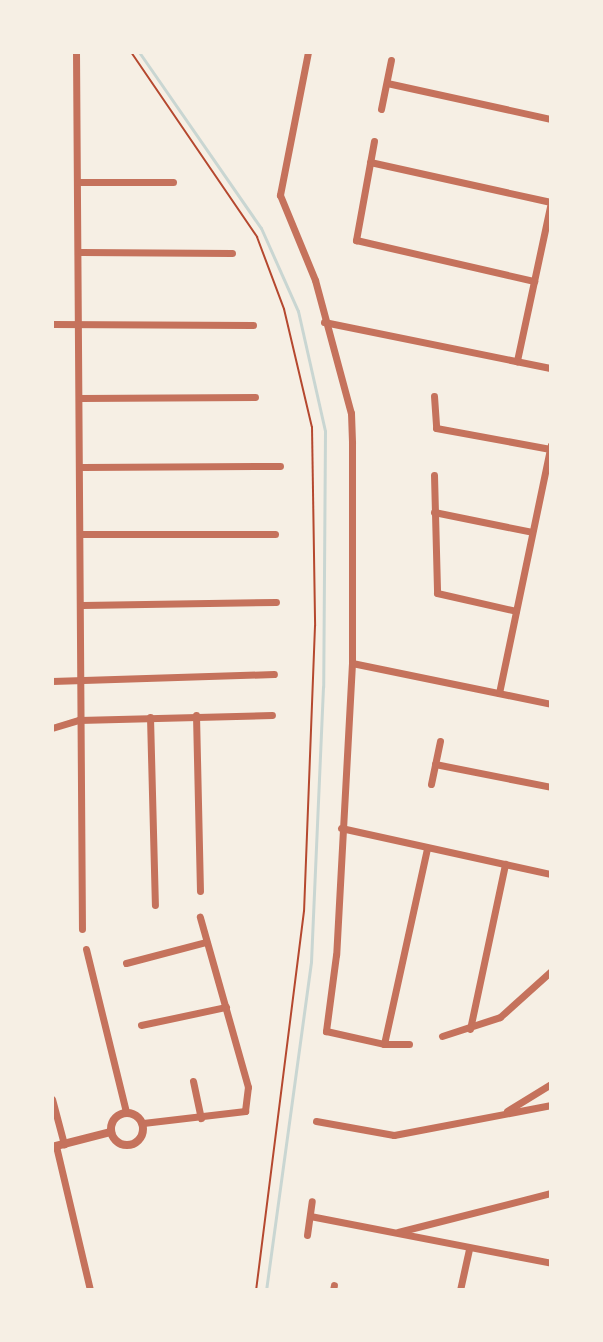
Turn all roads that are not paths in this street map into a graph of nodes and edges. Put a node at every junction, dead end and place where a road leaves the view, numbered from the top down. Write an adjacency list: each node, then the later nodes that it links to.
1 (76, 52): 9 (street)
2 (308, 52): 15 (street)
3 (391, 60): 4 (street)
4 (387, 83): 5 (street); 6 (street)
5 (381, 109)
6 (551, 119)
7 (374, 141): 8 (street)
8 (370, 162): 11 (street); 14 (street)
9 (78, 182): 10 (street); 12 (street)
10 (173, 182)
11 (551, 202): 14 (street)
12 (81, 252): 13 (street); 18 (street)
13 (232, 253)
14 (534, 281): 19 (street)
15 (324, 322): 19 (street); 35 (street)
16 (52, 324): 18 (street)
17 (253, 325): 18 (street)
18 (80, 326): 23 (street)
19 (517, 361): 20 (street)
20 (551, 368)
21 (434, 396): 24 (street)
22 (255, 397): 23 (street)
23 (80, 398): 26 (street)
24 (550, 447): 29 (street)
25 (280, 466): 26 (street)
26 (82, 467): 30 (street)
27 (434, 475): 28 (street)
28 (434, 512): 29 (street); 34 (street)
29 (532, 532): 34 (street)
30 (81, 534): 31 (street); 33 (street)
31 (275, 534)
32 (276, 602): 33 (street)
33 (82, 605): 37 (street)
34 (516, 611): 39 (street)
35 (352, 663): 39 (street); 50 (street)
36 (274, 674): 37 (street)
37 (83, 678): 38 (street); 44 (street)
38 (52, 681)
39 (499, 693): 40 (street)
40 (551, 704)
41 (196, 715): 42 (street); 43 (street); 54 (street)
42 (272, 715)
43 (150, 717): 44 (street); 55 (street)
44 (79, 720): 45 (street); 57 (street)
45 (52, 728)
46 (440, 741): 47 (street)
47 (435, 764): 48 (street); 49 (street)
48 (431, 784)
49 (551, 787)
50 (341, 828): 51 (street); 66 (street)
51 (427, 848): 52 (street); 66 (street)
52 (505, 864): 53 (street); 64 (street)
53 (551, 874)
54 (200, 891)
55 (155, 905)
56 (200, 917): 58 (street)
57 (82, 929)
58 (206, 942): 60 (street); 62 (street)
59 (86, 949): 72 (street)
60 (126, 963)
61 (551, 971): 64 (street)
62 (226, 1007): 63 (street); 74 (street)
63 (141, 1025)
64 (470, 1029): 65 (street)
65 (442, 1036)
66 (384, 1044): 67 (street)
67 (409, 1044)
68 (193, 1081): 74 (street)
69 (551, 1084): 73 (street)
70 (52, 1099): 78 (street)
71 (551, 1105): 73 (street)
72 (126, 1112): 76 (street); 77 (street)
73 (501, 1114): 75 (street)
74 (201, 1118): 76 (street)
75 (316, 1121)
76 (143, 1123): 77 (street)
77 (111, 1132): 78 (street)
78 (57, 1146): 86 (street)
79 (551, 1193): 82 (street)
80 (312, 1201): 81 (street)
81 (310, 1216): 82 (street); 83 (street)
82 (393, 1234): 84 (street)
83 (307, 1235)
84 (469, 1249): 85 (street); 87 (street)
85 (551, 1263)
86 (90, 1290)
87 (460, 1290)

